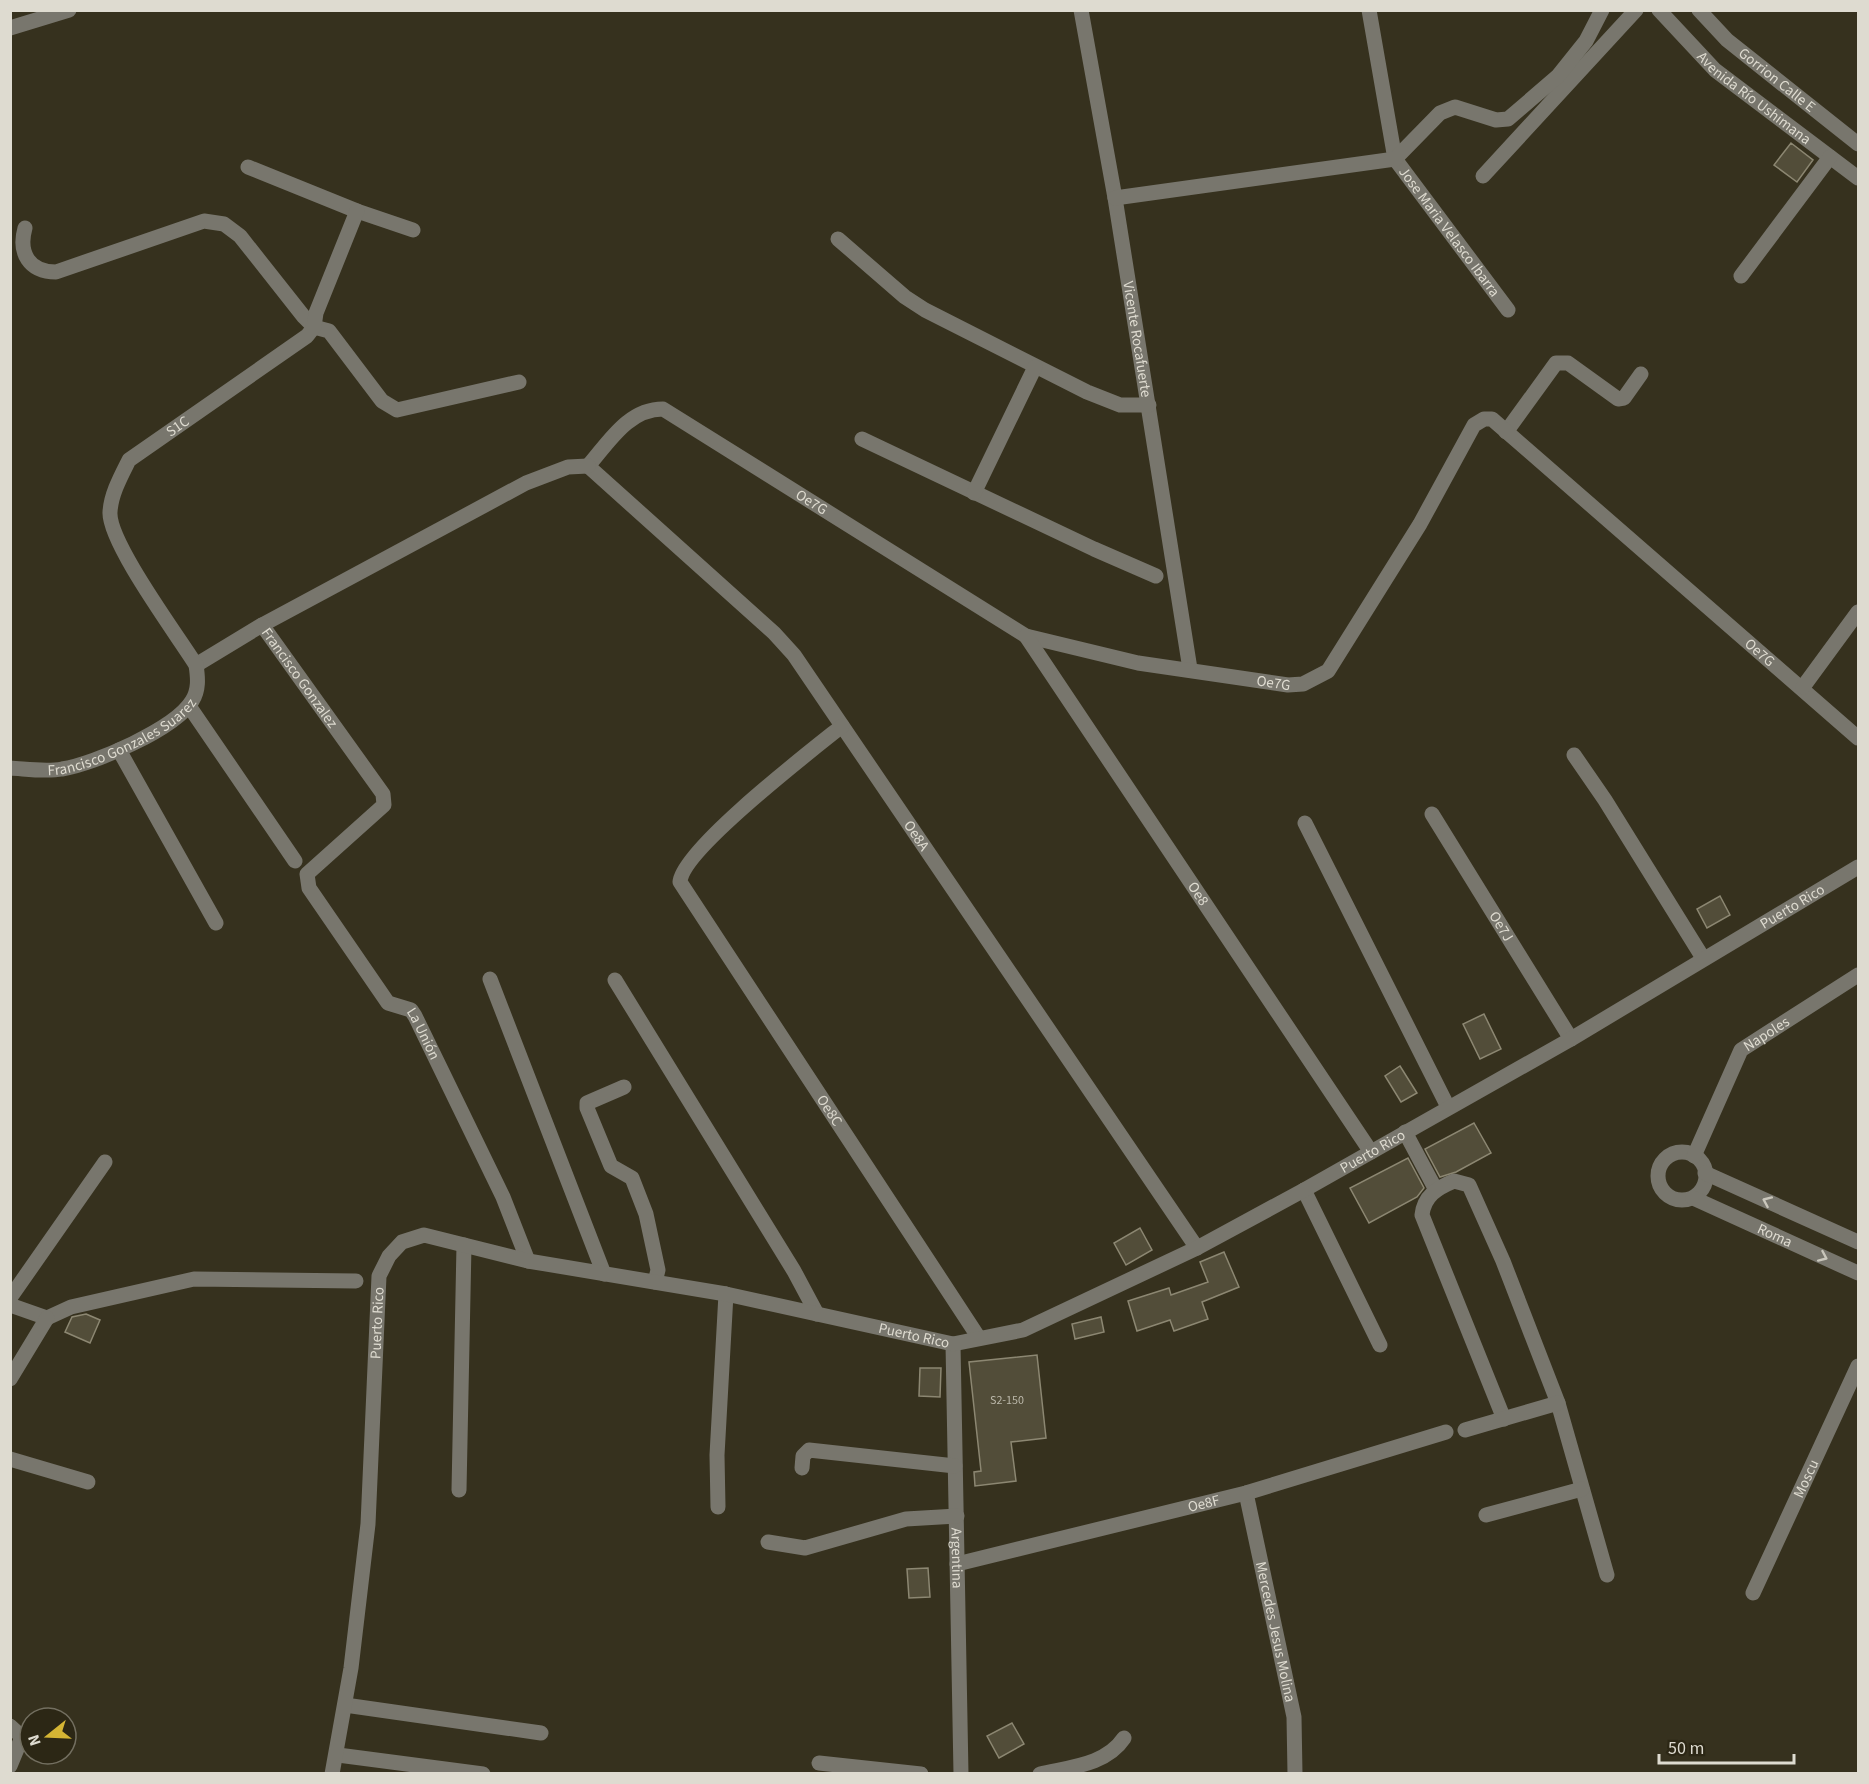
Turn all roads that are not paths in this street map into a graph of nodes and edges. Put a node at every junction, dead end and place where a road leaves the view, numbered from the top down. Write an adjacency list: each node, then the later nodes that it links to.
1 (69, 10): 8 (street)
2 (1081, 10): 15 (street, Vicente Rocafuerte)
3 (1369, 10): 11 (street, Jose Maria Velasco Ibarra)
4 (1602, 10): 11 (street)
5 (1636, 10): 13 (street)
6 (1659, 10): 10 (street, Avenida Río Ushimana)
7 (1699, 10): 9 (street, Gorrion Calle E)
8 (10, 28)
9 (1858, 144)
10 (1830, 156): 14 (street, Avenida Río Ushimana); 20 (street)
11 (1395, 159): 15 (street); 21 (street, Jose Maria Velasco Ibarra)
12 (248, 167): 16 (street)
13 (1483, 176)
14 (1858, 178)
15 (1115, 198): 26 (street, Vicente Rocafuerte)
16 (357, 211): 18 (street); 22 (street)
17 (25, 228): 22 (street)
18 (413, 230)
19 (838, 239): 23 (street)
20 (1741, 276)
21 (1508, 310)
22 (314, 327): 25 (street); 35 (street, S1C)
23 (1035, 367): 26 (street); 30 (street)
24 (1641, 374): 27 (street)
25 (519, 382)
26 (1149, 405): 36 (street, Vicente Rocafuerte)
27 (1506, 432): 36 (street, Oe7G); 37 (street, Oe7G)
28 (862, 439): 30 (street)
29 (588, 466): 33 (street); 34 (street, Oe7G); 39 (street, Oe8A)
30 (974, 493): 31 (street)
31 (1156, 576)
32 (1858, 612): 37 (street)
33 (262, 625): 35 (street, Francisco Gonzalez); 44 (street, Francisco Gonzalez)
34 (1026, 636): 36 (street, Oe7G); 58 (street, Oe8)
35 (196, 665): 38 (street, Francisco Gonzales Suarez)
36 (1190, 669)
37 (1803, 687): 40 (street, Oe7G)
38 (189, 706): 41 (street, Francisco Gonzales Suarez); 47 (street)
39 (842, 726): 67 (street, Oe8A); 78 (street, Oe8C)
40 (1858, 738)
41 (119, 750): 43 (street, Francisco Gonzales Suarez); 49 (street)
42 (1574, 755): 50 (street)
43 (10, 768)
44 (383, 794): 68 (street, La Unión)
45 (1432, 814): 54 (street, Oe7J)
46 (1305, 823): 56 (street)
47 (295, 861)
48 (1858, 867): 50 (street, Puerto Rico)
49 (216, 923)
50 (1703, 958): 54 (street, Puerto Rico)
51 (1858, 975): 59 (street, Napoles)
52 (490, 979): 70 (street)
53 (615, 980): 76 (street)
54 (1571, 1039): 56 (street, Puerto Rico)
55 (624, 1087): 72 (street)
56 (1448, 1107): 57 (street, Puerto Rico)
57 (1405, 1132): 58 (street, Puerto Rico); 63 (street)
58 (1371, 1152): 62 (street, Puerto Rico)
59 (1694, 1156): 61 (street); 64 (street)
60 (105, 1162): 74 (street)
61 (1705, 1173): 64 (street); 65 (street, Roma, one-way to 61)
62 (1304, 1190): 67 (street, Puerto Rico); 80 (street)
63 (1436, 1190): 83 (street); 84 (street)
64 (1693, 1198): 69 (street, Roma, one-way to 69)
65 (1858, 1242)
66 (464, 1245): 68 (street, Puerto Rico); 92 (street); 101 (street, Puerto Rico)
67 (1197, 1248): 78 (street, Puerto Rico)
68 (528, 1261): 70 (street, Puerto Rico)
69 (1858, 1273)
70 (604, 1274): 72 (street, Puerto Rico)
71 (356, 1281): 77 (street)
72 (655, 1282): 73 (street, Puerto Rico)
73 (726, 1294): 76 (street, Puerto Rico); 94 (street)
74 (10, 1298)
75 (10, 1305): 77 (street)
76 (817, 1314): 79 (street, Puerto Rico)
77 (47, 1318): 82 (street)
78 (979, 1338): 79 (street, Puerto Rico)
79 (953, 1344): 88 (street, Argentina)
80 (1380, 1345)
81 (1858, 1366): 100 (street, Moscu)
82 (10, 1379)
83 (1558, 1403): 84 (street); 91 (street)
84 (1504, 1419): 85 (street)
85 (1465, 1430)
86 (1446, 1432): 93 (street, Oe8F)
87 (10, 1459): 90 (street)
88 (955, 1466): 89 (street); 96 (street, Argentina)
89 (802, 1468)
90 (88, 1482)
91 (1582, 1489): 95 (street); 99 (street)
92 (459, 1490)
93 (1246, 1493): 98 (street, Oe8F); 113 (street, Mercedes Jesus Molina)
94 (718, 1507)
95 (1486, 1515)
96 (957, 1516): 97 (street); 98 (street, Argentina)
97 (768, 1542)
98 (957, 1564): 111 (street, Argentina)
99 (1607, 1575)
100 (1754, 1593)
101 (345, 1705): 103 (street); 105 (street, Puerto Rico)
102 (10, 1725): 107 (street)
103 (541, 1733)
104 (1124, 1738): 112 (street)
105 (338, 1755): 108 (street, Puerto Rico); 109 (street)
106 (819, 1763): 110 (street)
107 (10, 1766)
108 (332, 1773)
109 (483, 1773)
110 (921, 1773)
111 (961, 1773)
112 (1040, 1773)
113 (1295, 1773)

